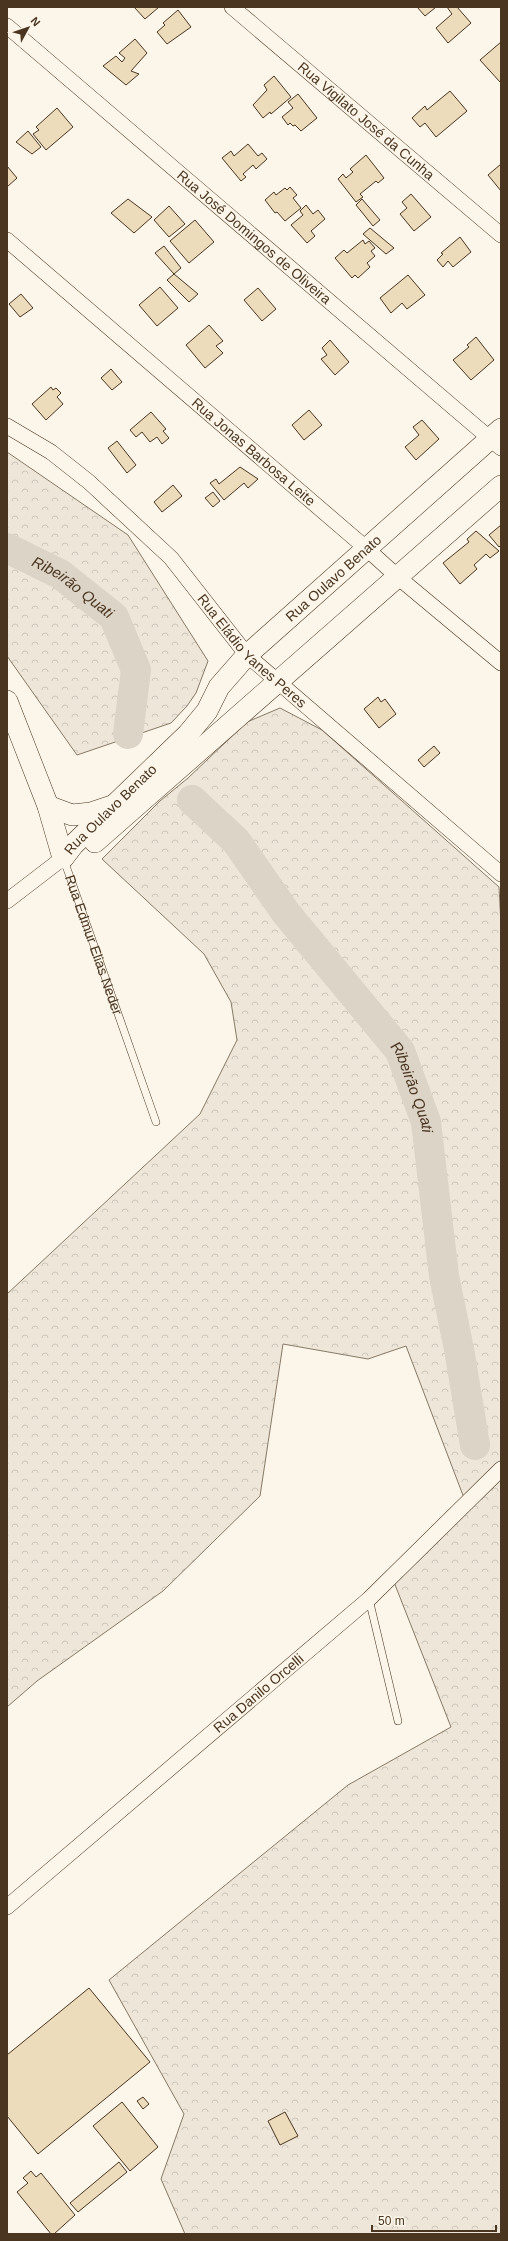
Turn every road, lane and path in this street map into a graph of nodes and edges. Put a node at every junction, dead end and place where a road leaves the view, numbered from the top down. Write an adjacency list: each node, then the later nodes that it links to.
1 (232, 7): 3 (street, Rua Vigilato José da Cunha)
2 (7, 26): 6 (street, Rua José Domingos de Oliveira)
3 (501, 235)
4 (7, 240): 8 (street, Rua Jonas Barbosa Leite)
5 (7, 426): 10 (street, Rua Eládio Yanes Peres)
6 (497, 439): 8 (street, Rua Oulavo Benato)
7 (501, 486): 9 (street, Rua Oulavo Benato)
8 (367, 549): 9 (street, Rua Jonas Barbosa Leite); 10 (street, Rua Oulavo Benato)
9 (399, 578): 11 (street, Rua Jonas Barbosa Leite); 12 (street, Rua Oulavo Benato)
10 (247, 655): 12 (street, Rua Eládio Yanes Peres); 14 (street, Rua Oulavo Benato)
11 (501, 663)
12 (279, 683): 16 (street, Rua Oulavo Benato); 17 (street, Rua Eládio Yanes Peres)
13 (7, 701): 15 (street, Rua Edmur Elias Neder)
14 (114, 805): 15 (street); 16 (street, Rua Oulavo Benato)
15 (48, 806): 16 (street, Rua Edmur Elias Neder)
16 (63, 858): 18 (street); 19 (lane, Rua Edmur Elias Neder)
17 (501, 874)
18 (7, 901)
19 (156, 1122)
20 (501, 1469): 21 (street, Rua Danilo Orcelli)
21 (369, 1599): 22 (lane); 23 (street, Rua Danilo Orcelli)
22 (398, 1721)
23 (7, 1907)

